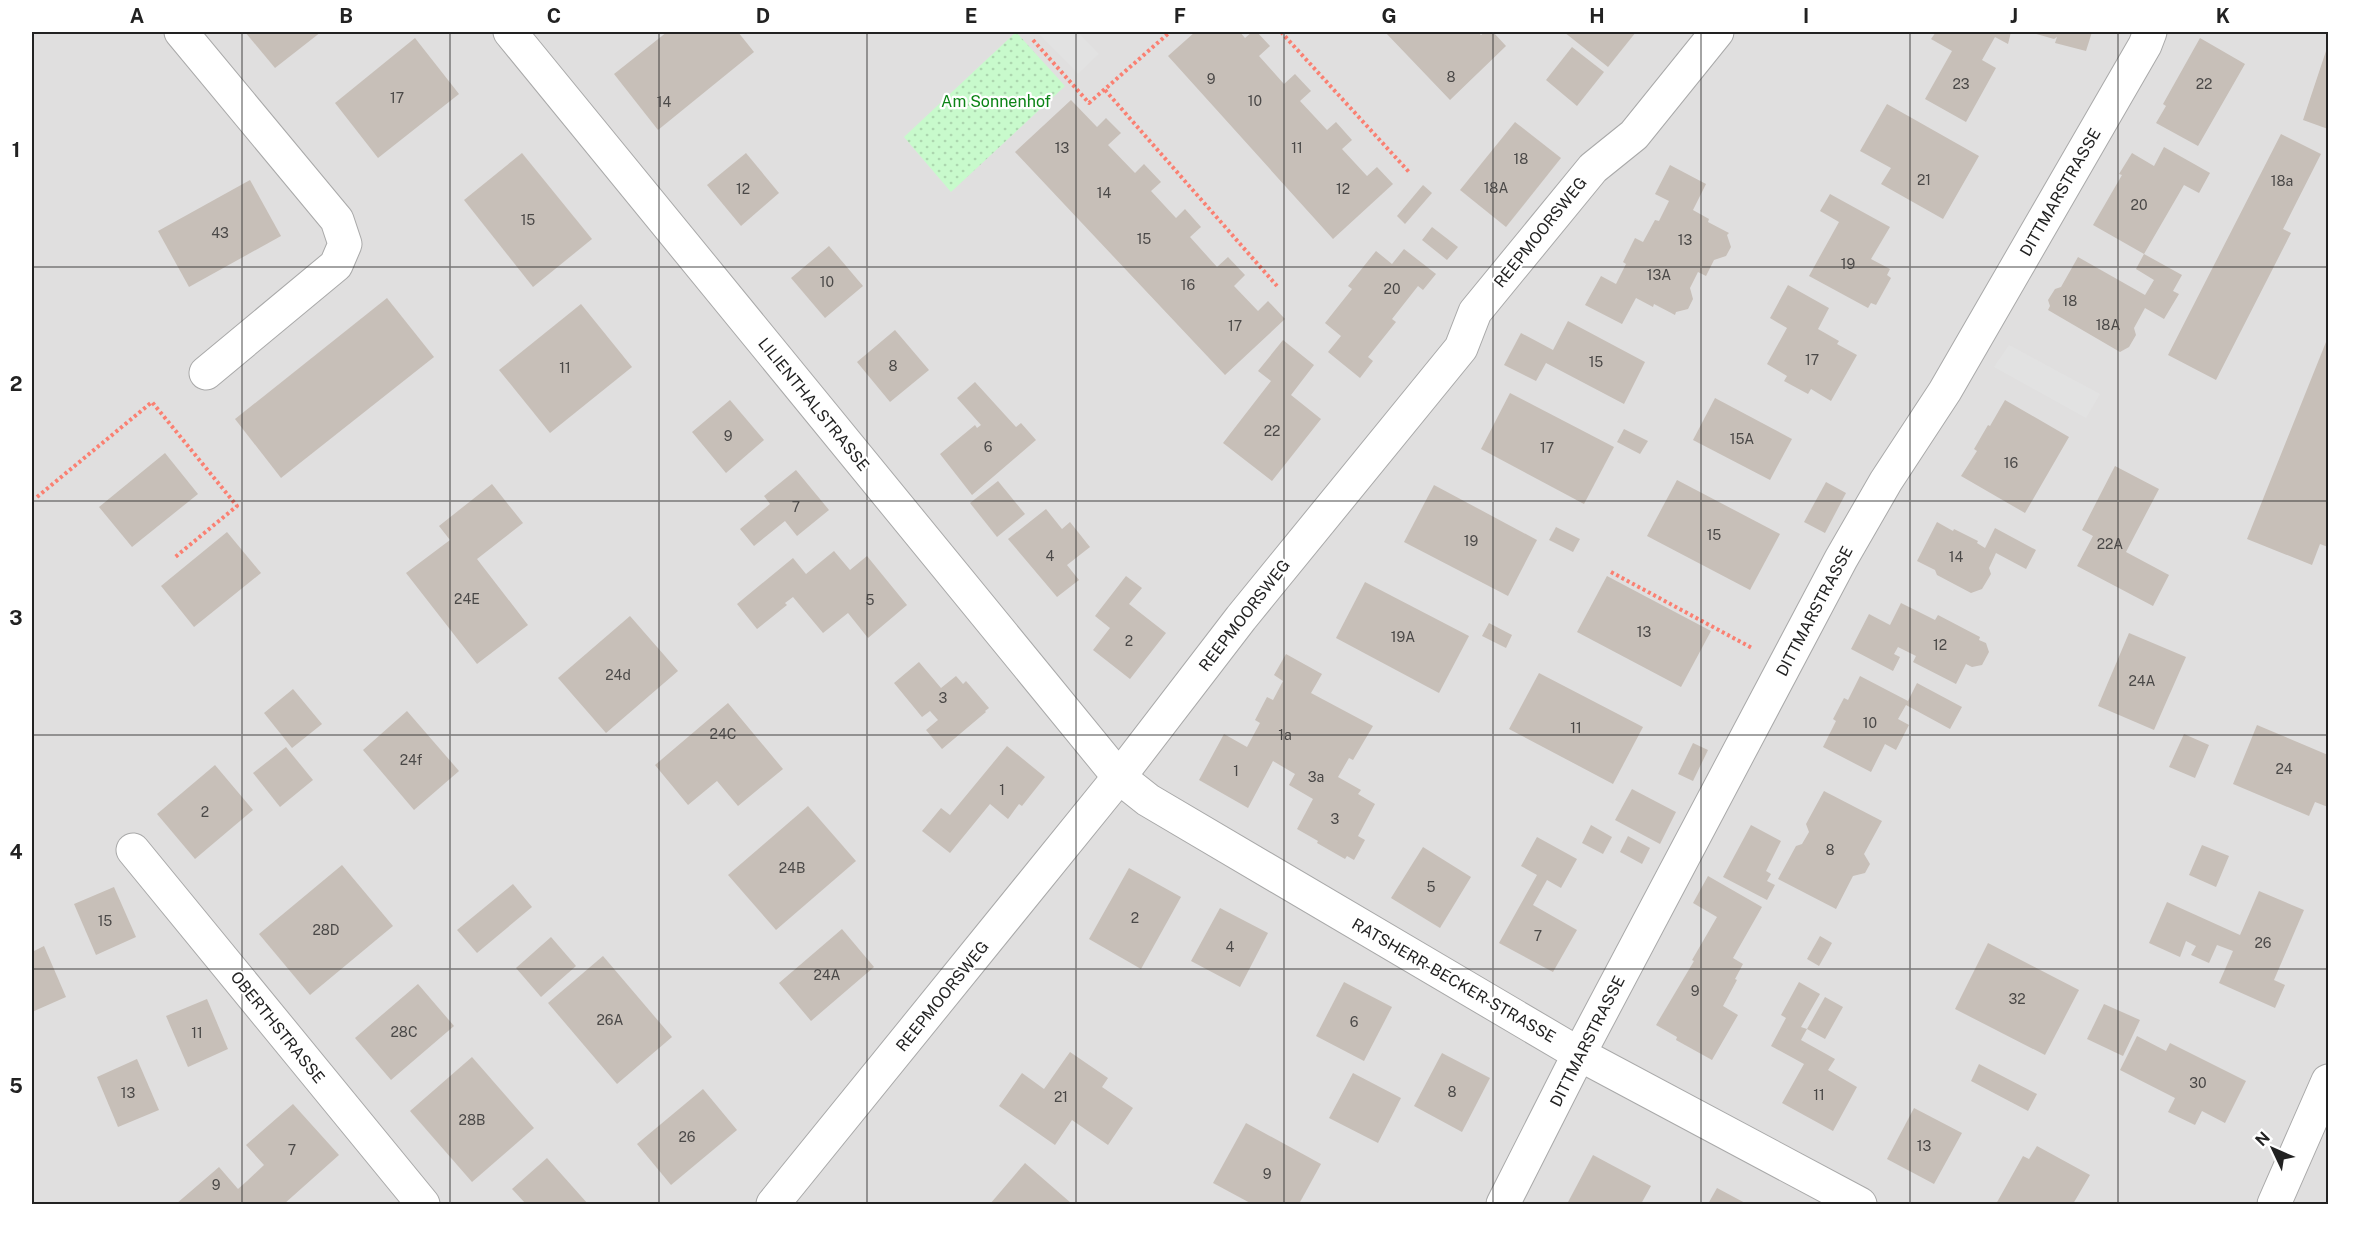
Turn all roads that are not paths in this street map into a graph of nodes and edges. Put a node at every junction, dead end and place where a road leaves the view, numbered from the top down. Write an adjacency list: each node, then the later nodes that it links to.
1 (181, 32): 5 (street)
2 (510, 32): 6 (street, LILIENTHALSTRASSE)
3 (1717, 32): 6 (street, REEPMOORSWEG)
4 (2150, 32): 8 (street, DITTMARSTRASSE)
5 (206, 373)
6 (1119, 777): 8 (street, RATSHERR-BECKER-STRASSE); 11 (street, REEPMOORSWEG)
7 (133, 850): 10 (street, OBERTHSTRASSE)
8 (1580, 1054): 12 (street, DITTMARSTRASSE); 13 (street, RATSHERR-BECKER-STRASSE)
9 (2328, 1081): 14 (street)
10 (423, 1204)
11 (773, 1204)
12 (1503, 1204)
13 (1860, 1204)
14 (2274, 1204)

